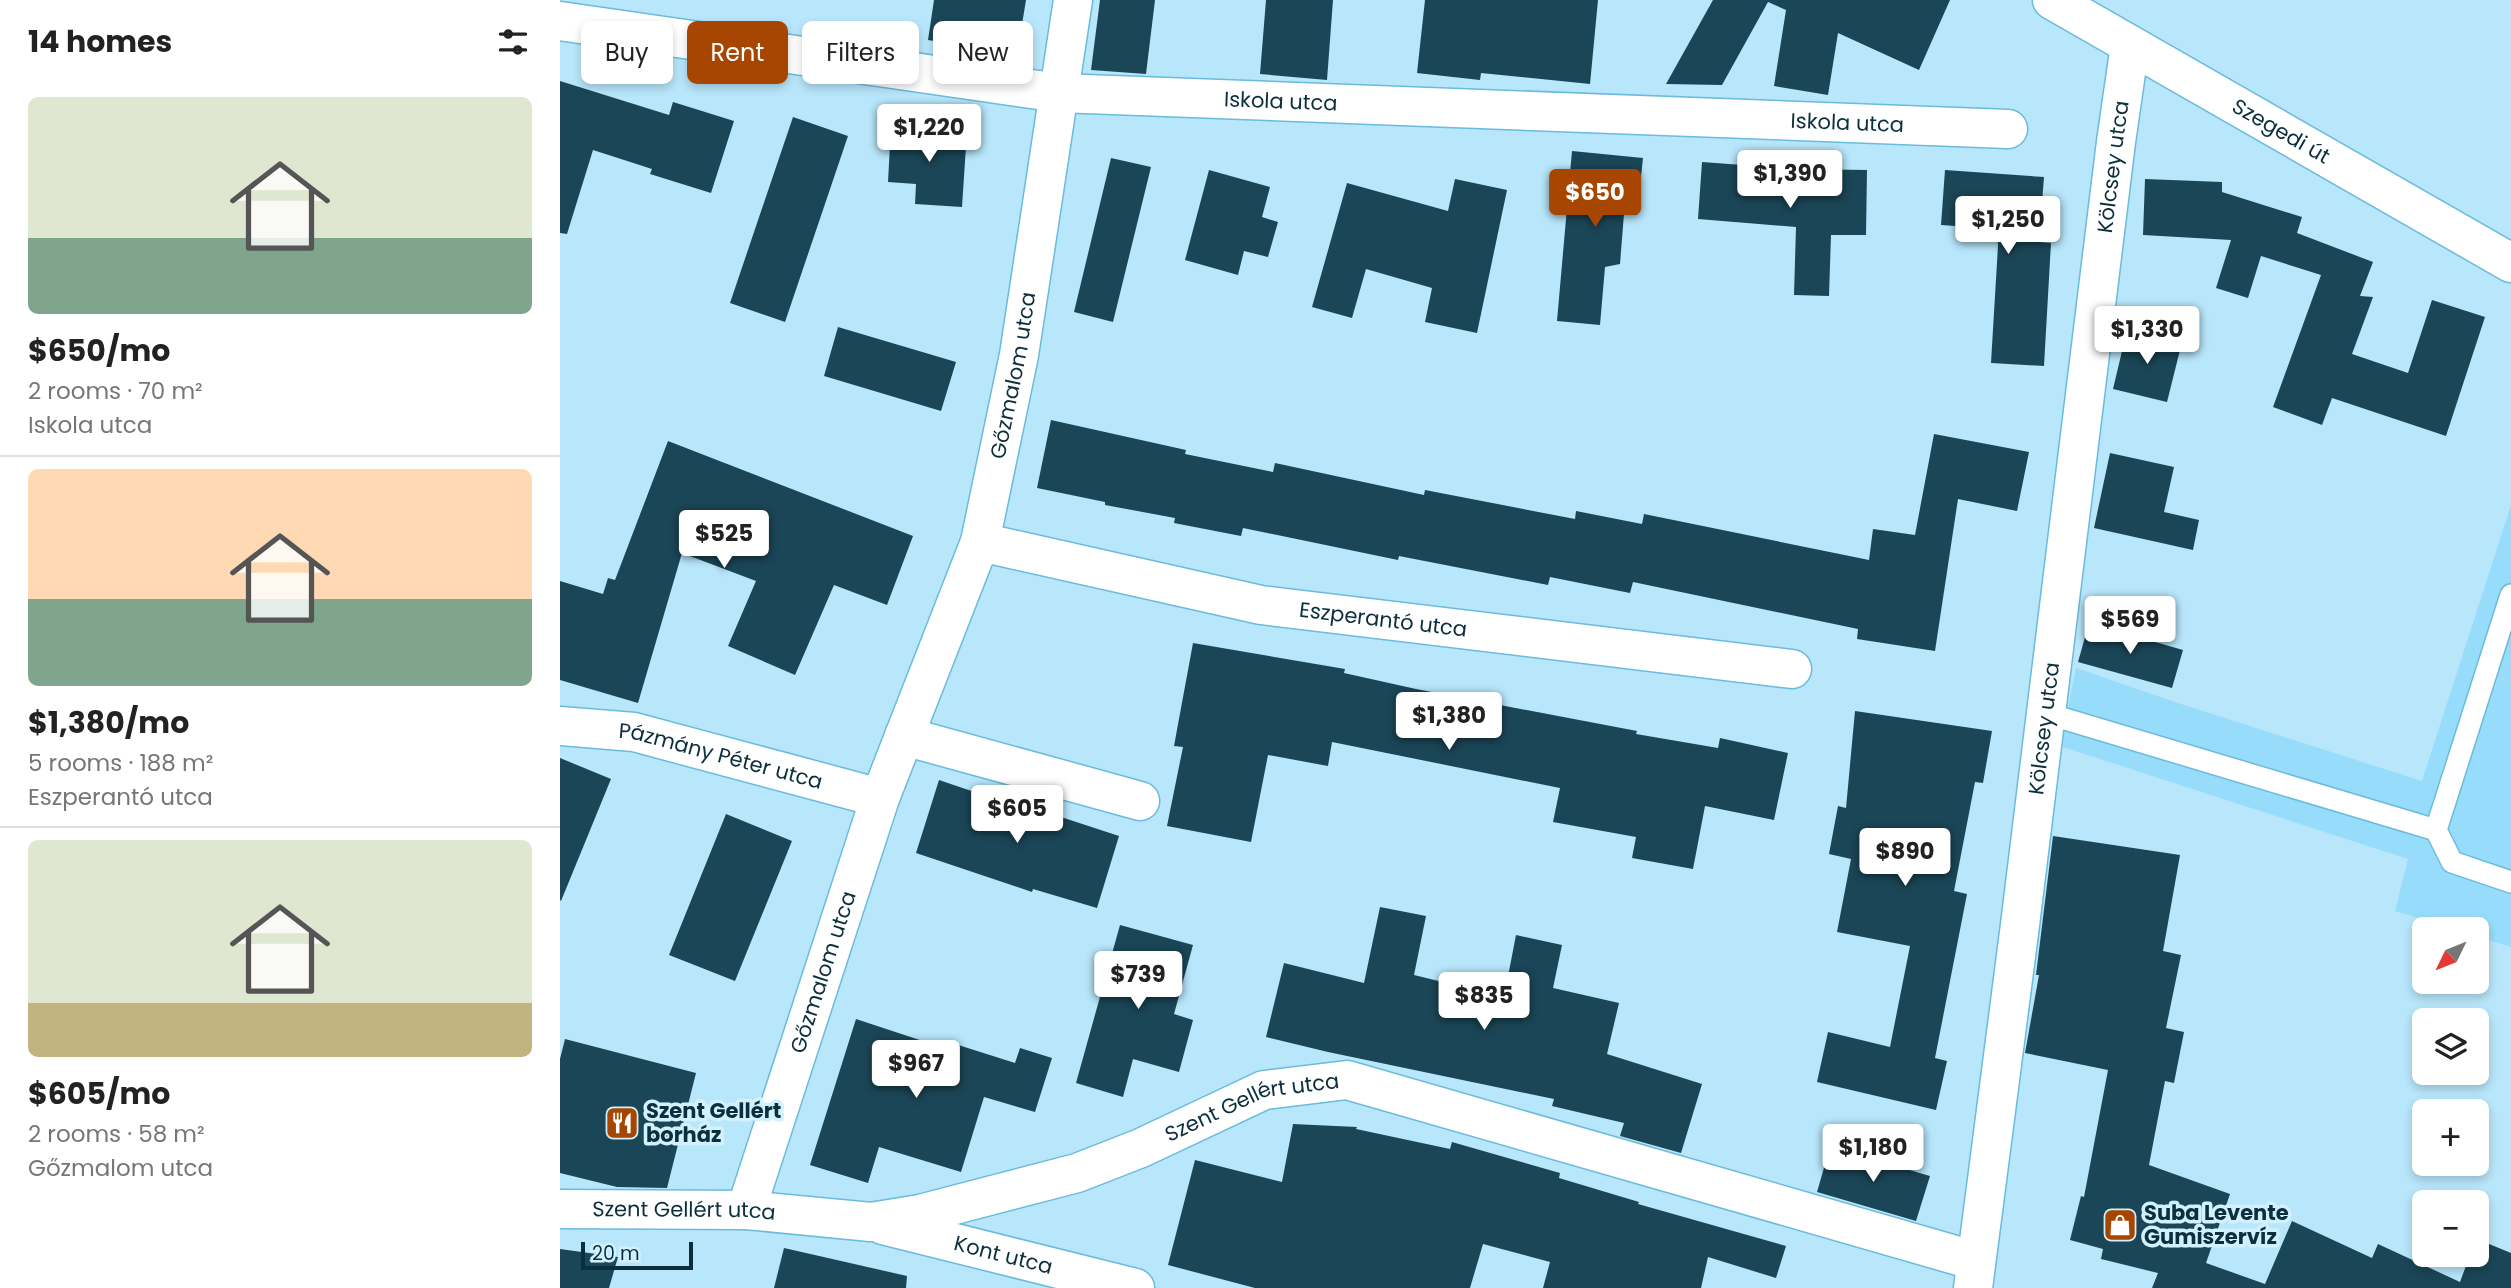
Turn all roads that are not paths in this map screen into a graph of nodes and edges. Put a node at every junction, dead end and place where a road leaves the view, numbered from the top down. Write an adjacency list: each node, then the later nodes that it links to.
1 (1073, 0): 5 (street, Gőzmalom utca)
2 (2052, 0): 4 (street, Szegedi út)
3 (560, 21): 5 (street, Iskola utca)
4 (2130, 45): 7 (street, Szegedi út); 11 (street, Kölcsey utca)
5 (1059, 93): 6 (street, Iskola utca); 8 (street, Gőzmalom utca)
6 (2008, 129)
7 (2511, 262)
8 (980, 542): 10 (street, Eszperantó utca); 13 (street, Gőzmalom utca)
9 (2511, 595): 16 (lane)
10 (1792, 669)
11 (2045, 713): 16 (lane); 21 (street, Kölcsey utca)
12 (560, 726): 14 (street, Pázmány Péter utca)
13 (904, 736): 14 (street, Gőzmalom utca); 15 (street)
14 (880, 798): 19 (street, Gőzmalom utca)
15 (1140, 801)
16 (2436, 830): 17 (lane)
17 (2511, 882)
18 (560, 1209): 19 (street, Szent Gellért utca)
19 (746, 1210): 20 (street, Szent Gellért utca)
20 (871, 1222): 21 (street, Szent Gellért utca); 22 (street, Kont utca)
21 (1974, 1274)
22 (1135, 1288)

